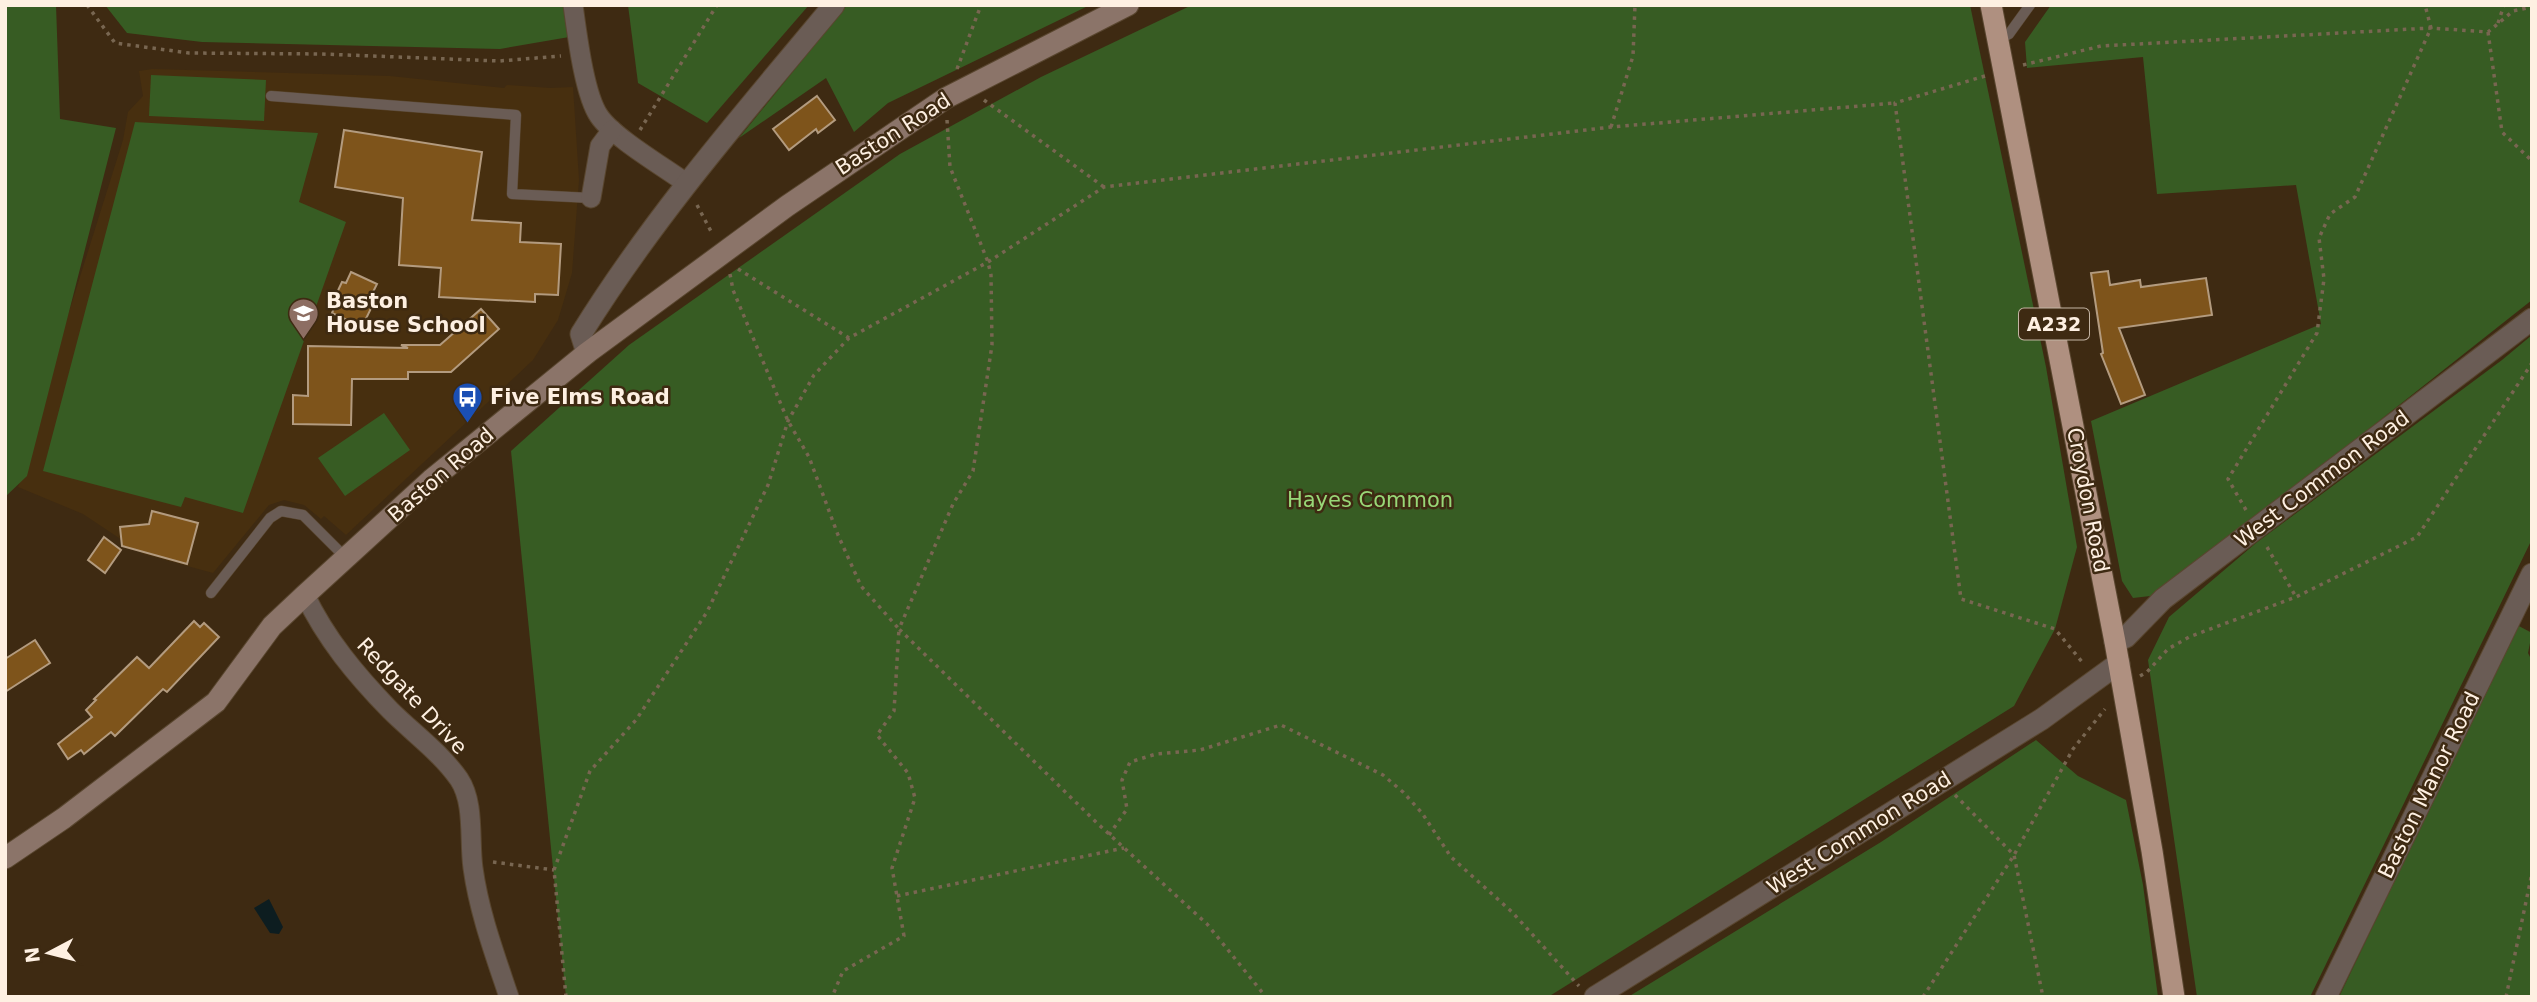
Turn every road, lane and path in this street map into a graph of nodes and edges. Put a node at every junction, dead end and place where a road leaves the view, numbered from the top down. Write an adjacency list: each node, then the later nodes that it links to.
1 (87, 5): 17 (path)
2 (573, 5): 17 (street)
3 (717, 5): 25 (path)
4 (834, 5): 27 (street)
5 (981, 5): 21 (path)
6 (1128, 5): 19 (main road, Baston Road)
7 (1636, 5): 23 (path)
8 (1991, 5): 16 (highway, Croydon Road / A232)
9 (2029, 5): 16 (lane)
10 (2425, 5): 14 (path)
11 (2504, 5): 13 (path)
12 (2532, 7): 13 (path)
13 (2497, 25): 15 (path)
14 (2431, 28): 15 (path); 18 (path); 38 (path)
15 (2488, 32): 26 (path)
16 (1999, 39): 18 (highway, Croydon Road / A232)
17 (581, 54): 24 (street)
18 (2005, 70): 22 (path); 45 (highway, Croydon Road / A232)
19 (967, 87): 21 (main road, Baston Road); 28 (path)
20 (271, 96): 29 (lane)
21 (946, 97): 30 (path); 35 (main road, Baston Road)
22 (1895, 103): 23 (path); 46 (path)
23 (1611, 127): 28 (path)
24 (612, 130): 25 (street); 29 (street)
25 (632, 144): 27 (street)
26 (2532, 161)
27 (686, 183): 35 (street)
28 (1104, 187): 30 (path)
29 (591, 198)
30 (988, 262): 34 (path); 44 (path)
31 (738, 269): 34 (path)
32 (733, 290): 37 (path)
33 (2532, 318): 38 (street, West Common Road)
34 (849, 338): 37 (path)
35 (587, 353): 39 (main road, Baston Road)
36 (2532, 363): 43 (path)
37 (788, 421): 44 (path); 54 (path)
38 (2256, 528): 43 (path); 45 (street, West Common Road)
39 (347, 559): 41 (lane); 42 (main road, Baston Road)
40 (2532, 574): 65 (street, Baston Manor Road)
41 (211, 593)
42 (304, 595): 52 (main road, Baston Road); 53 (street, Redgate Drive)
43 (2296, 597): 47 (path)
44 (899, 629): 49 (path); 56 (path)
45 (2117, 652): 46 (street, West Common Road); 47 (highway, Croydon Road / A232)
46 (2096, 678): 48 (street, West Common Road)
47 (2122, 685): 51 (path); 64 (highway, Croydon Road / A232)
48 (1942, 781): 51 (path); 57 (street, West Common Road)
49 (1109, 835): 50 (path); 57 (path)
50 (1124, 848): 56 (path); 61 (path)
51 (2014, 855): 62 (path); 63 (path)
52 (5, 858)
53 (472, 859): 54 (path); 58 (street, Redgate Drive)
54 (554, 870): 59 (path)
55 (2532, 873): 66 (path)
56 (897, 896): 60 (path)
57 (1587, 992)
58 (509, 997)
59 (566, 997)
60 (832, 997)
61 (1266, 997)
62 (1923, 997)
63 (2043, 997)
64 (2174, 997)
65 (2326, 997)
66 (2505, 997)

